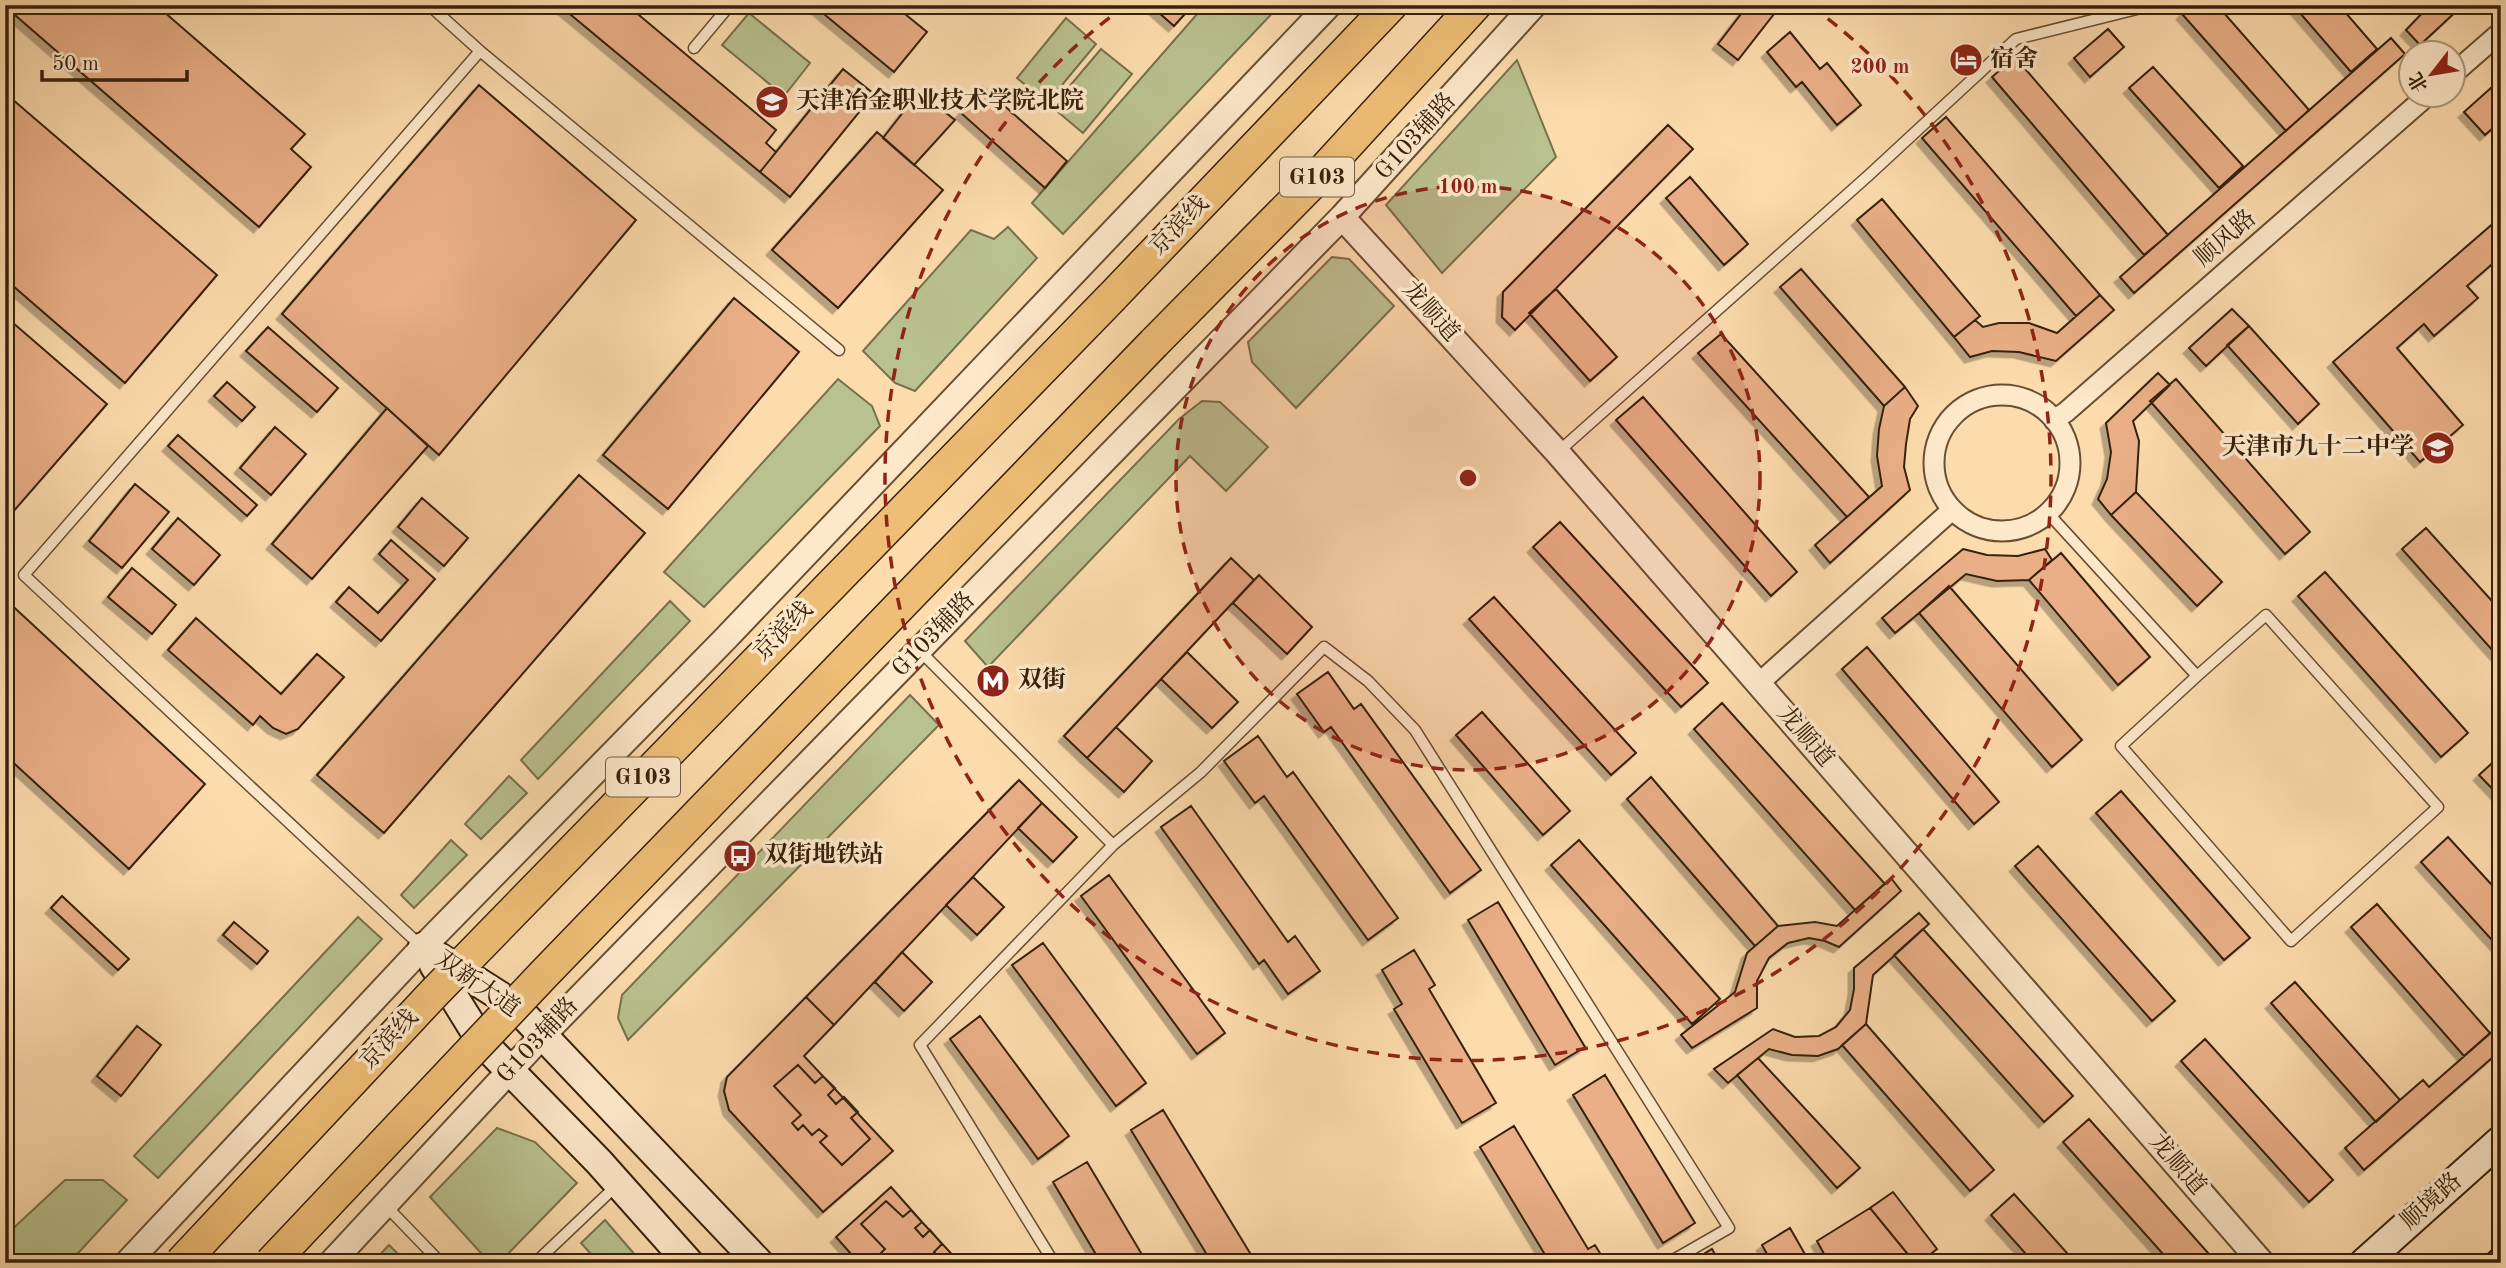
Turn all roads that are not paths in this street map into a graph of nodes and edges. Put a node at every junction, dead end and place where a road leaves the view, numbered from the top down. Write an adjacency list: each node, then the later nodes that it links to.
1 (429, 5): 10 (lane)
2 (730, 5): 9 (lane)
3 (1329, 5): 23 (street)
4 (1391, 5): 30 (highway, 京滨线 / G103, bridge)
5 (1475, 5): 31 (highway, G103, bridge)
6 (1534, 5): 13 (street, G103辅路)
7 (2153, 5): 16 (lane)
8 (2501, 32): 11 (street)
9 (694, 48)
10 (480, 51): 14 (lane); 23 (lane)
11 (2468, 61)
12 (2413, 108): 15 (street, 顺风路)
13 (1342, 217): 16 (street, 龙顺道); 19 (street, G103辅路)
14 (839, 350)
15 (2054, 420): 17 (street); 18 (street)
16 (1557, 452): 21 (street, 龙顺道)
17 (1952, 510): 18 (street); 21 (street)
18 (2049, 513): 20 (lane)
19 (919, 650): 22 (lane); 24 (street, G103辅路)
20 (2197, 676): 20 (lane)
21 (1758, 684): 39 (street, 龙顺道)
22 (1113, 845): 37 (lane); 38 (lane)
23 (423, 947): 24 (main road, 双新大道); 25 (main road, 双新大道); 29 (street)
24 (542, 1036): 25 (street, G103辅路); 36 (main road, 双新大道)
25 (511, 1070): 27 (main road, 双新大道); 28 (street, G103辅路)
26 (2501, 1140): 40 (main road, 顺境路)
27 (618, 1183): 34 (lane); 35 (main road, 双新大道)
28 (385, 1206): 32 (street, G103辅路); 33 (lane)
29 (127, 1263)
30 (181, 1263)
31 (271, 1263)
32 (331, 1263)
33 (441, 1263)
34 (535, 1263)
35 (689, 1263)
36 (758, 1263)
37 (1054, 1263)
38 (1668, 1263)
39 (2262, 1263)
40 (2364, 1263)

